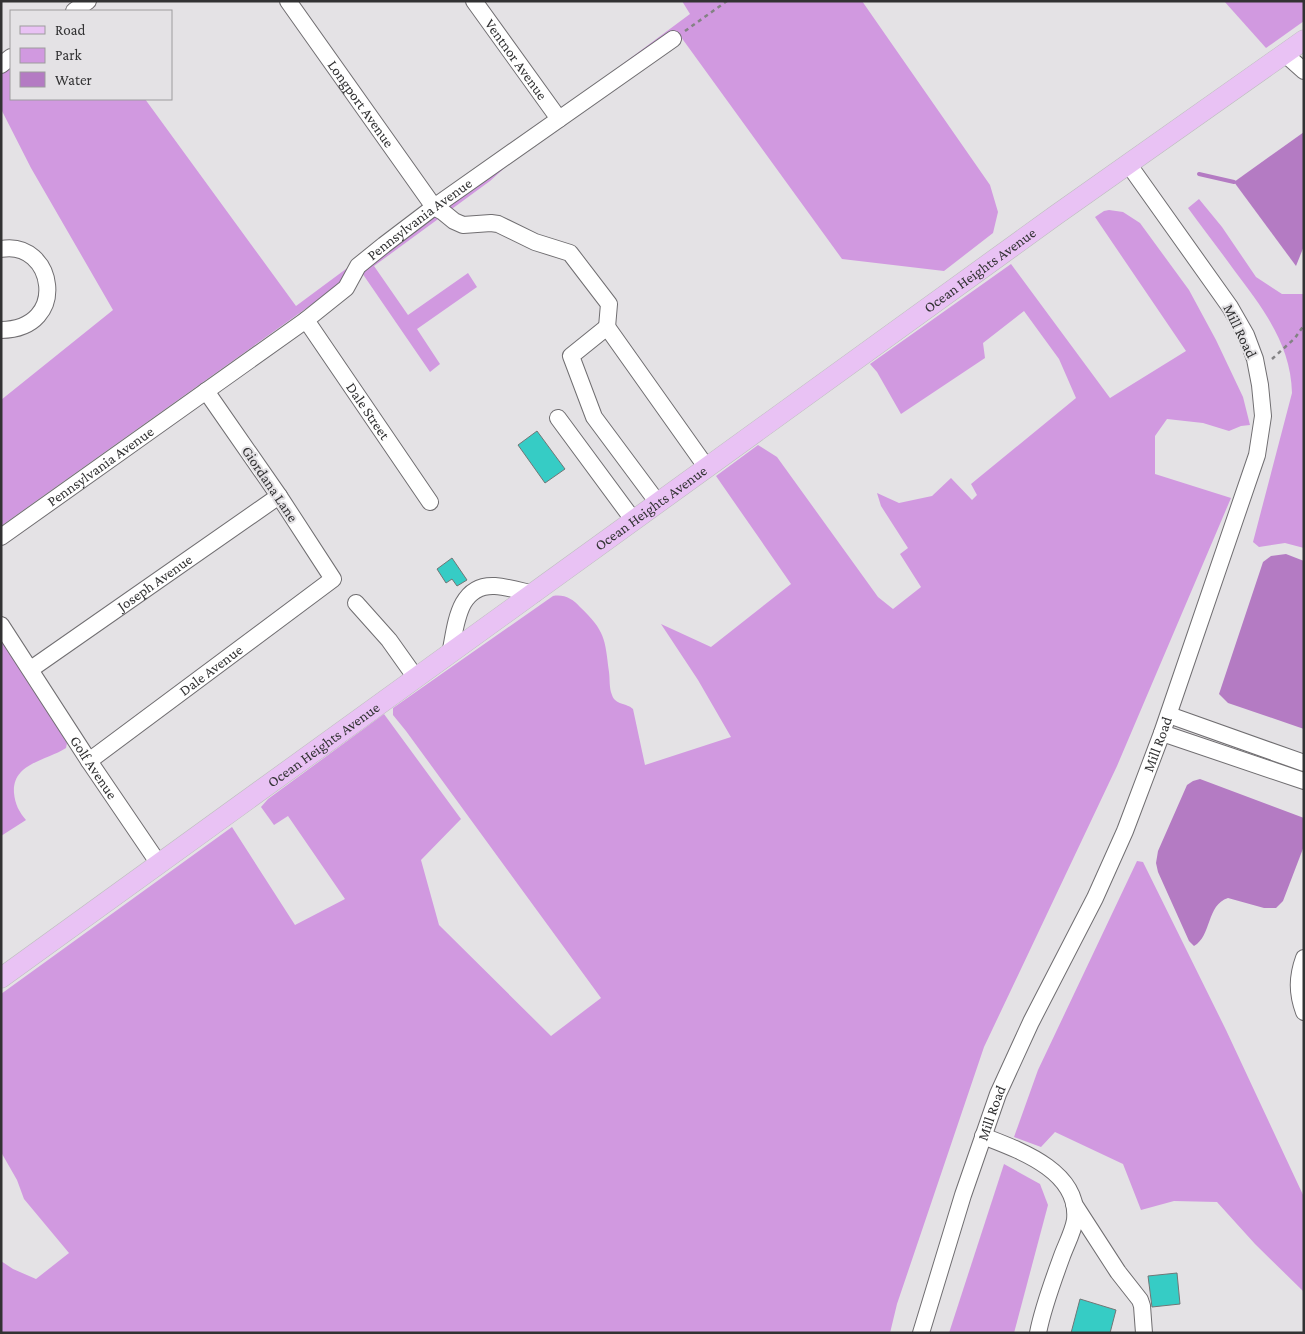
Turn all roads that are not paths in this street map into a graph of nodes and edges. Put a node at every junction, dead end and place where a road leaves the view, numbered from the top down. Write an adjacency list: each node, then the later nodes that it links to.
1 (88, 1): 4 (street)
2 (288, 1): 11 (street, Longport Avenue)
3 (474, 1): 9 (street, Ventnor Avenue)
4 (75, 10)
5 (673, 39): 9 (street, Pennsylvania Avenue)
6 (1304, 40): 7 (main road, Ocean Heights Avenue)
7 (1285, 54): 8 (street); 10 (main road, Ocean Heights Avenue)
8 (1304, 71)
9 (559, 119): 11 (street, Pennsylvania Avenue)
10 (1129, 165): 18 (main road, Ocean Heights Avenue); 31 (street, Mill Road)
11 (434, 207): 13 (street, Pennsylvania Avenue); 14 (street)
12 (1, 249): 15 (street)
13 (306, 320): 16 (street, Pennsylvania Avenue); 20 (street, Dale Street)
14 (607, 327): 18 (street); 21 (street)
15 (1, 330)
16 (206, 390): 19 (street, Giordana Lane); 23 (street, Pennsylvania Avenue)
17 (558, 418): 22 (street)
18 (707, 468): 21 (main road, Ocean Heights Avenue)
19 (279, 496): 24 (street, Giordana Lane); 29 (street, Joseph Avenue)
20 (430, 502)
21 (658, 503): 22 (main road, Ocean Heights Avenue)
22 (634, 521): 25 (main road, Ocean Heights Avenue)
23 (1, 537)
24 (333, 579): 33 (street, Dale Avenue)
25 (534, 594): 28 (main road, Ocean Heights Avenue); 28 (street)
26 (356, 603): 30 (street)
27 (1, 625): 29 (street)
28 (450, 654): 30 (main road, Ocean Heights Avenue)
29 (31, 669): 33 (street, Golf Avenue)
30 (416, 678): 36 (main road, Ocean Heights Avenue)
31 (1169, 715): 32 (street, Mill Road); 34 (street)
32 (1162, 733): 35 (street); 40 (street, Mill Road)
33 (89, 761): 36 (street, Golf Avenue)
34 (1304, 763)
35 (1304, 781)
36 (160, 864): 38 (main road, Ocean Heights Avenue)
37 (1304, 958): 39 (street)
38 (1, 978)
39 (1304, 1012)
40 (983, 1136): 41 (street); 42 (street, Mill Road)
41 (1073, 1202): 43 (street); 44 (street)
42 (921, 1333)
43 (1038, 1333)
44 (1144, 1333)

